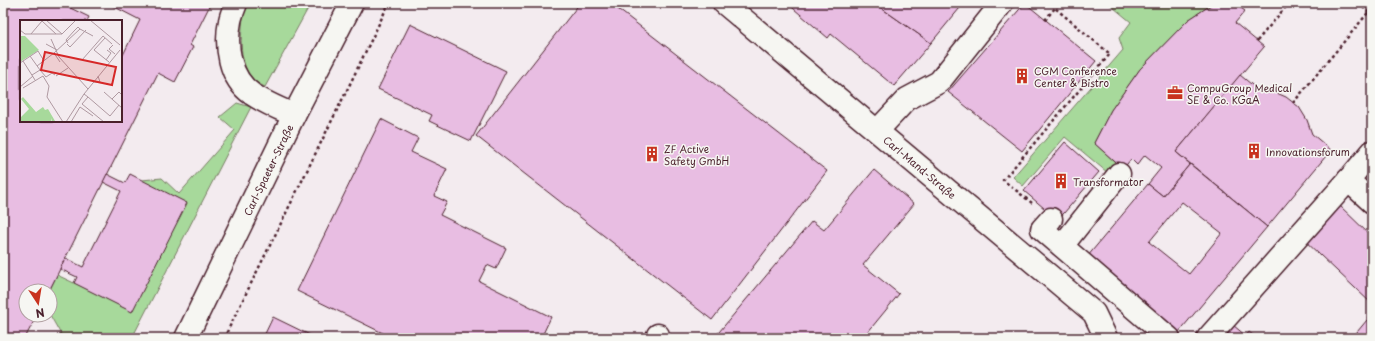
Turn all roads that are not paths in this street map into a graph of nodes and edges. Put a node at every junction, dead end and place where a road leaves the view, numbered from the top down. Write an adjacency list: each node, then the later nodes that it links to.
1 (236, 3): 5 (street)
2 (352, 3): 5 (street, Carl-Spaeter-Straße)
3 (724, 3): 6 (street, Carl-Mand-Straße)
4 (1002, 3): 6 (street)
5 (294, 115): 13 (street, Carl-Spaeter-Straße)
6 (877, 131): 14 (street, Carl-Mand-Straße)
7 (1372, 152): 9 (street)
8 (1119, 174): 12 (street)
9 (1348, 180): 10 (street); 16 (street)
10 (1372, 202)
11 (1051, 219): 12 (street)
12 (1062, 246): 15 (street)
13 (186, 338)
14 (1106, 338)
15 (1169, 338)
16 (1208, 338)

